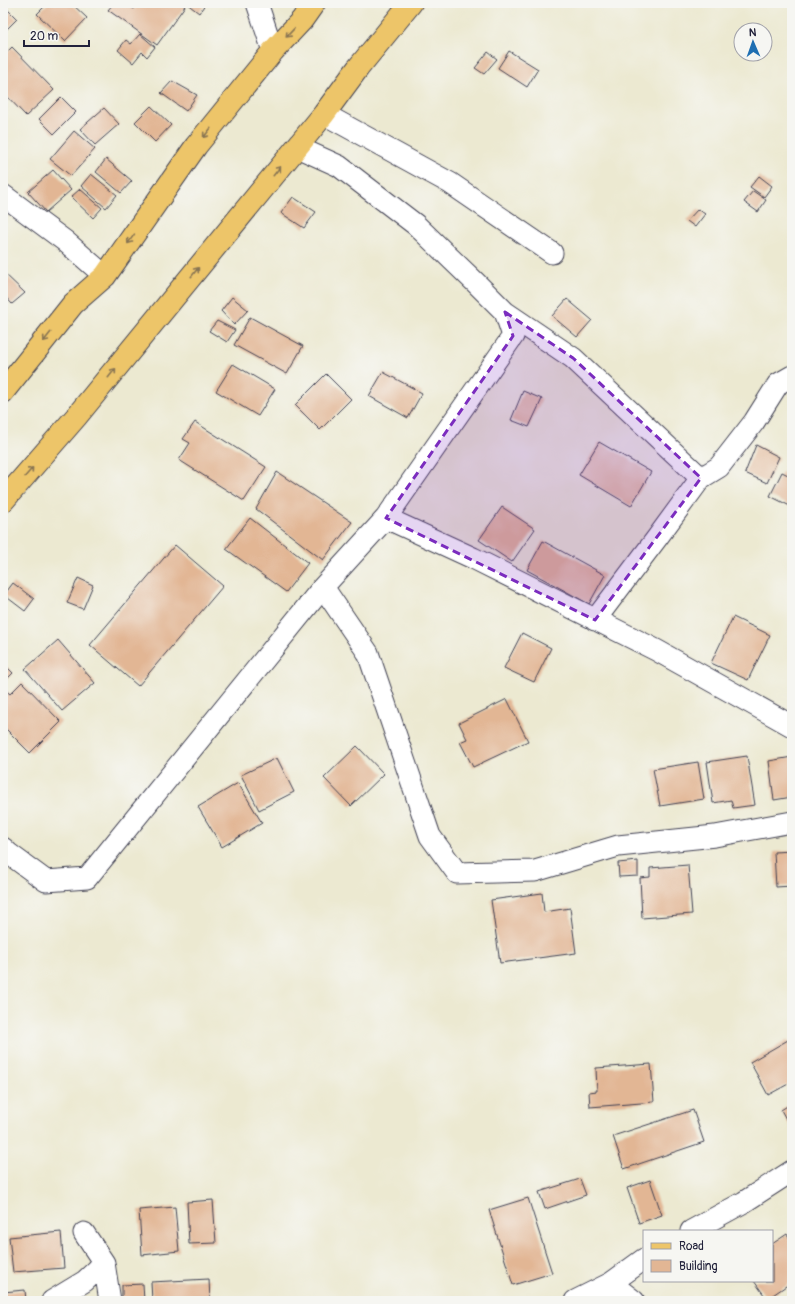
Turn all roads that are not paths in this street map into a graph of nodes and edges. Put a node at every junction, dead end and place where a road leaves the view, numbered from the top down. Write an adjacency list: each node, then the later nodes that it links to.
1 (257, 3): 4 (street)
2 (314, 3): 4 (main road, one-way to 4)
3 (411, 3): 5 (main road)
4 (273, 51): 9 (main road, one-way to 9)
5 (324, 114): 6 (main road); 8 (street)
6 (297, 147): 10 (street); 14 (main road, one-way to 6)
7 (3, 195): 9 (street)
8 (552, 253)
9 (105, 276): 12 (main road, one-way to 12)
10 (505, 312): 13 (street); 15 (street)
11 (792, 376): 13 (street)
12 (3, 392)
13 (701, 478): 17 (street)
14 (3, 502)
15 (386, 518): 16 (street); 17 (street)
16 (323, 587): 19 (street); 20 (street)
17 (595, 620): 18 (street)
18 (792, 726)
19 (792, 822)
20 (3, 848)
21 (792, 1171): 22 (street)
22 (693, 1230)
23 (84, 1233): 25 (street)
24 (643, 1260): 26 (street)
25 (104, 1263): 27 (street); 28 (street)
26 (611, 1282): 29 (street); 30 (street)
27 (52, 1301)
28 (110, 1301)
29 (575, 1301)
30 (634, 1301)

